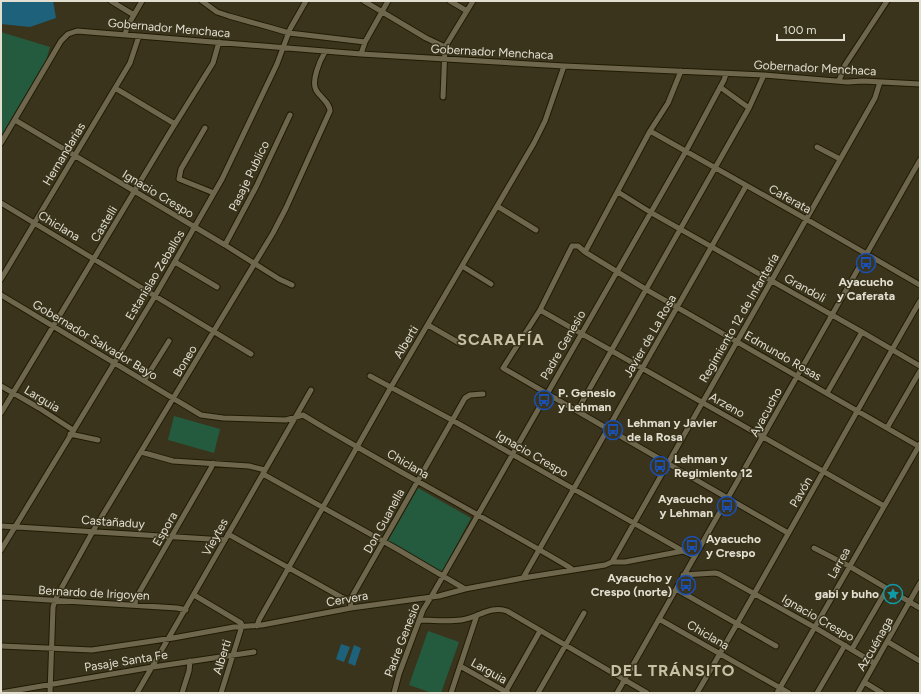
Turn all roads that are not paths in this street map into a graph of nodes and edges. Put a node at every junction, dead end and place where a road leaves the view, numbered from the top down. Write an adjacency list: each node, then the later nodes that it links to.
1 (111, 1): 12 (street)
2 (142, 1): 12 (street)
3 (202, 1): 13 (street)
4 (306, 1): 13 (street, Estanislao Zeballos)
5 (364, 1): 11 (street)
6 (388, 1): 11 (street)
7 (450, 1): 10 (street)
8 (473, 1): 10 (street)
9 (887, 1): 27 (street)
10 (467, 11): 18 (street)
11 (382, 12): 17 (street); 18 (street)
12 (134, 15): 14 (street)
13 (288, 33): 17 (street); 19 (street, Estanislao Zeballos)
14 (125, 35): 15 (street, Gobernador Menchaca); 35 (street, Gobernador Menchaca)
15 (139, 36): 16 (street, Gobernador Menchaca); 31 (street, Hernandarias)
16 (219, 42): 19 (street, Gobernador Menchaca); 36 (street, Castelli)
17 (365, 42): 21 (street)
18 (445, 47): 22 (street)
19 (283, 48): 20 (street, Gobernador Menchaca); 49 (street, Estanislao Zeballos)
20 (325, 52): 21 (street, Gobernador Menchaca); 64 (street, Boneo)
21 (361, 54): 22 (street, Gobernador Menchaca)
22 (445, 59): 23 (street, Gobernador Menchaca); 32 (street)
23 (564, 66): 24 (street, Gobernador Menchaca); 51 (street, Alberti)
24 (681, 71): 25 (street, Gobernador Menchaca); 38 (street)
25 (726, 74): 26 (street, Gobernador Menchaca); 30 (street, Padre Genesio)
26 (764, 75): 27 (street, Gobernador Menchaca); 33 (street)
27 (840, 81): 28 (street, Gobernador Menchaca)
28 (880, 82): 29 (street, Gobernador Menchaca); 43 (street, Regimiento 12 de Infantería)
29 (920, 84)
30 (720, 87): 33 (street); 41 (street, Padre Genesio)
31 (115, 88): 36 (street); 42 (street, Hernandarias)
32 (443, 97)
33 (749, 108): 45 (street)
34 (290, 114): 58 (street, Pasaje Publico)
35 (15, 120): 39 (street); 42 (street, Ignacio Crespo)
36 (175, 124): 47 (street, Castelli)
37 (206, 128): 49 (street)
38 (650, 132): 41 (street, Caferata); 48 (street)
39 (1, 143)
40 (817, 147): 43 (street)
41 (686, 151): 45 (street, Caferata); 52 (street, Padre Genesio)
42 (75, 155): 47 (street, Ignacio Crespo); 54 (street, Hernandarias)
43 (840, 160): 53 (street, Regimiento 12 de Infantería)
44 (920, 160): 61 (street, Ayacucho)
45 (715, 168): 46 (street, Caferata); 56 (street)
46 (746, 186): 53 (street, Caferata); 59 (street, Javier de La Rosa)
47 (135, 192): 55 (street, Ignacio Crespo); 62 (street, Castelli)
48 (618, 192): 52 (street, Grandoli); 60 (street)
49 (214, 193): 55 (street, Estanislao Zeballos)
50 (1, 203): 54 (street, Chiclana)
51 (497, 206): 57 (street); 65 (street, Alberti)
52 (650, 212): 56 (street, Grandoli); 66 (street, Padre Genesio)
53 (806, 219): 61 (street, Caferata); 68 (street, Regimiento 12 de Infantería)
54 (35, 222): 62 (street, Chiclana); 67 (street, Hernandarias)
55 (195, 227): 58 (street, Ignacio Crespo); 63 (street, Estanislao Zeballos)
56 (681, 229): 59 (street, Grandoli); 73 (street)
57 (536, 230)
58 (225, 245): 64 (street, Ignacio Crespo)
59 (712, 246): 68 (street, Grandoli); 77 (street, Javier de La Rosa)
60 (585, 252): 66 (street, Edmundo Rosas); 78 (street, Edmundo Rosas)
61 (866, 254): 71 (street, Caferata); 79 (street, Ayacucho)
62 (94, 259): 75 (street, Chiclana); 81 (street, Castelli)
63 (174, 262): 72 (street); 75 (street, Estanislao Zeballos)
64 (256, 264): 70 (street, Ignacio Crespo); 82 (street, Boneo)
65 (462, 266): 69 (street); 80 (street, Alberti)
66 (616, 272): 73 (street, Edmundo Rosas); 84 (street, Padre Genesio)
67 (1, 279)
68 (771, 281): 79 (street, Grandoli); 86 (street, Regimiento 12 de Infantería)
69 (491, 284)
70 (292, 285)
71 (920, 285)
72 (217, 287)
73 (647, 290): 77 (street, Edmundo Rosas); 89 (street)
74 (1, 295): 81 (street, Gobernador Salvador Bayo)
75 (155, 296): 82 (street, Chiclana); 91 (street, Estanislao Zeballos)
76 (920, 301): 88 (street, Pavón)
77 (678, 307): 86 (street, Edmundo Rosas); 93 (street, Javier de La Rosa)
78 (540, 310): 84 (street, Arzeno); 102 (street)
79 (832, 315): 83 (street, Grandoli); 96 (street, Ayacucho)
80 (428, 325): 87 (street); 99 (street, Alberti)
81 (54, 326): 91 (street, Gobernador Salvador Bayo); 101 (street, Castelli)
82 (214, 332): 90 (street, Chiclana); 105 (street, Boneo)
83 (862, 332): 88 (street, Grandoli); 103 (street)
84 (581, 334): 89 (street, Arzeno); 102 (street, Padre Genesio)
85 (169, 341): 97 (street)
86 (737, 341): 96 (street, Edmundo Rosas); 106 (street, Regimiento 12 de Infantería)
87 (461, 344)
88 (892, 350): 92 (street, Grandoli); 107 (street, Pavón)
89 (612, 351): 93 (street, Arzeno); 108 (street)
90 (251, 354)
91 (114, 363): 97 (street, Gobernador Salvador Bayo); 115 (street, Estanislao Zeballos)
92 (920, 366)
93 (643, 369): 106 (street, Arzeno); 114 (street, Javier de La Rosa)
94 (920, 371): 113 (street)
95 (370, 376): 99 (street, Ignacio Crespo)
96 (798, 376): 103 (street, Edmundo Rosas); 116 (street, Ayacucho)
97 (144, 381): 105 (street, Gobernador Salvador Bayo)
98 (1, 386): 101 (street, Larguia)
99 (391, 387): 112 (street, Ignacio Crespo); 119 (street, Alberti)
100 (311, 390): 110 (street, Vieytes)
101 (13, 393): 109 (street, Castelli); 115 (street, Larguia)
102 (547, 393): 108 (street); 121 (street, Padre Genesio)
103 (827, 393): 107 (street, Edmundo Rosas)
104 (483, 394): 112 (street, Don Guanella)
105 (173, 399): 111 (street, Gobernador Salvador Bayo); 120 (street, Boneo)
106 (702, 402): 116 (street, Arzeno); 123 (street, Regimiento 12 de Infantería)
107 (857, 410): 113 (street, Edmundo Rosas); 124 (street, Pavón)
108 (576, 412): 114 (street)
109 (1, 413)
110 (296, 417): 111 (street, Chiclana); 119 (street, Chiclana); 125 (street, Vieytes)
111 (223, 418)
112 (452, 420): 121 (street, Ignacio Crespo); 126 (street, Don Guanella)
113 (887, 428): 118 (street, Edmundo Rosas)
114 (608, 429): 123 (street); 127 (street, Javier de La Rosa)
115 (71, 432): 117 (street); 134 (street, Estanislao Zeballos)
116 (764, 437): 124 (street, Arzeno); 128 (street, Ayacucho)
117 (98, 440)
118 (920, 445): 129 (street, Larrea)
119 (357, 447): 126 (street, Chiclana); 130 (street, Alberti)
120 (141, 452): 122 (street); 135 (street, Boneo)
121 (513, 454): 127 (street, Ignacio Crespo); 131 (street, Padre Genesio)
122 (213, 463): 125 (street); 138 (street, Espora)
123 (668, 464): 128 (street); 132 (street, Regimiento 12 de Infantería)
124 (824, 471): 129 (street, Arzeno); 136 (street, Pavón)
125 (264, 472): 130 (street); 137 (street, Vieytes)
126 (418, 482): 131 (street, Chiclana); 140 (street, Don Guanella)
127 (573, 490): 132 (street, Ignacio Crespo); 142 (street, Javier de La Rosa)
128 (728, 498): 136 (street); 145 (street, Ayacucho)
129 (884, 506): 147 (street, Larrea)
130 (323, 507): 140 (street); 148 (street, Alberti)
131 (478, 516): 142 (street, Chiclana); 151 (street, Padre Genesio)
132 (634, 523): 144 (street, Ignacio Crespo); 146 (street, Regimiento 12 de Infantería)
133 (1, 526): 134 (street, Castañaduy)
134 (14, 526): 135 (street, Castañaduy); 143 (street, Estanislao Zeballos)
135 (93, 531): 138 (street, Castañaduy); 163 (street, Boneo)
136 (788, 533): 157 (street, Pavón)
137 (228, 534): 139 (street, Vieytes); 148 (street)
138 (172, 536): 139 (street, Castañaduy); 165 (street, Espora)
139 (225, 540): 158 (street, Vieytes)
140 (384, 542): 151 (street); 162 (street, Don Guanella)
141 (814, 548): 147 (street)
142 (539, 549): 149 (street, Chiclana); 152 (street, Javier de La Rosa)
143 (1, 550)
144 (683, 551): 145 (street); 146 (street, Cervera)
145 (694, 556): 150 (street, Ayacucho)
146 (612, 562): 149 (street, Cervera)
147 (849, 566): 155 (street); 177 (street, Larrea)
148 (288, 567): 159 (street); 176 (street, Alberti)
149 (573, 570): 152 (street, Cervera)
150 (683, 575): 154 (street, Ayacucho); 157 (street, Ignacio Crespo)
151 (443, 576): 156 (street); 161 (street, Padre Genesio)
152 (523, 578): 156 (street, Cervera)
153 (920, 583): 164 (street, Azcuénaga)
154 (676, 589): 172 (street, Ayacucho); 174 (street)
155 (887, 589): 164 (street); 186 (street)
156 (465, 590): 161 (street, Cervera)
157 (754, 593): 174 (street, Pavón); 177 (street, Ignacio Crespo)
158 (194, 595): 169 (street, Vieytes); 175 (street)
159 (341, 596): 162 (street); 168 (street)
160 (1, 597): 163 (street, Bernardo de Irigoyen)
161 (432, 597): 166 (street, Cervera); 173 (street, Padre Genesio)
162 (350, 600): 166 (street)
163 (55, 601): 165 (street, Bernardo de Irigoyen); 185 (street, Boneo)
164 (909, 602): 167 (street); 180 (street, Azcuénaga)
165 (135, 605): 169 (street, Bernardo de Irigoyen)
166 (351, 608): 168 (street, Cervera)
167 (920, 608)
168 (342, 609): 176 (street, Cervera)
169 (186, 610): 179 (street, Vieytes)
170 (584, 613): 183 (street)
171 (478, 616): 173 (street); 178 (street); 193 (street)
172 (659, 619): 188 (street, Chiclana); 195 (street, Ayacucho)
173 (419, 620): 205 (street, Padre Genesio)
174 (736, 624): 184 (street); 188 (street, Pavón)
175 (242, 626): 176 (street, Cervera); 179 (street, Cervera); 189 (street, Alberti)
176 (257, 626)
177 (814, 627): 181 (street, Ignacio Crespo); 198 (street, Larrea)
178 (540, 630): 183 (street); 199 (street)
179 (169, 638): 185 (street, Cervera); 194 (street, Vieytes)
180 (888, 642): 191 (street); 192 (street, Azcuénaga)
181 (845, 645): 186 (street, Ignacio Crespo); 213 (street)
182 (1, 646): 185 (street, Cervera)
183 (565, 646): 195 (street); 207 (street)
184 (776, 646)
185 (52, 649): 197 (street, Boneo)
186 (852, 649): 192 (street, Ignacio Crespo)
187 (254, 652): 189 (street, Pasaje Santa Fe)
188 (720, 654): 198 (street, Chiclana); 210 (street, Pavón)
189 (232, 655): 190 (street, Pasaje Santa Fe); 204 (street, Alberti)
190 (190, 661): 194 (street, Pasaje Santa Fe); 203 (street)
191 (920, 661)
192 (874, 663): 196 (street, Azcuénaga)
193 (460, 666): 199 (street, Larguia); 206 (street)
194 (153, 667): 197 (street, Pasaje Santa Fe); 202 (street, Vieytes)
195 (624, 680): 208 (street, Ayacucho); 209 (street)
196 (864, 682): 214 (street, Azcuénaga); 215 (street)
197 (51, 684): 200 (street, Pasaje Santa Fe); 201 (street)
198 (780, 688): 211 (street, Larrea); 212 (street, Chiclana)
199 (507, 692)
200 (4, 693)
201 (50, 693)
202 (137, 693)
203 (182, 693)
204 (221, 693)
205 (394, 693)
206 (451, 693)
207 (538, 693)
208 (617, 693)
209 (646, 693)
210 (697, 693)
211 (777, 693)
212 (789, 693)
213 (817, 693)
214 (858, 693)
215 (882, 693)

